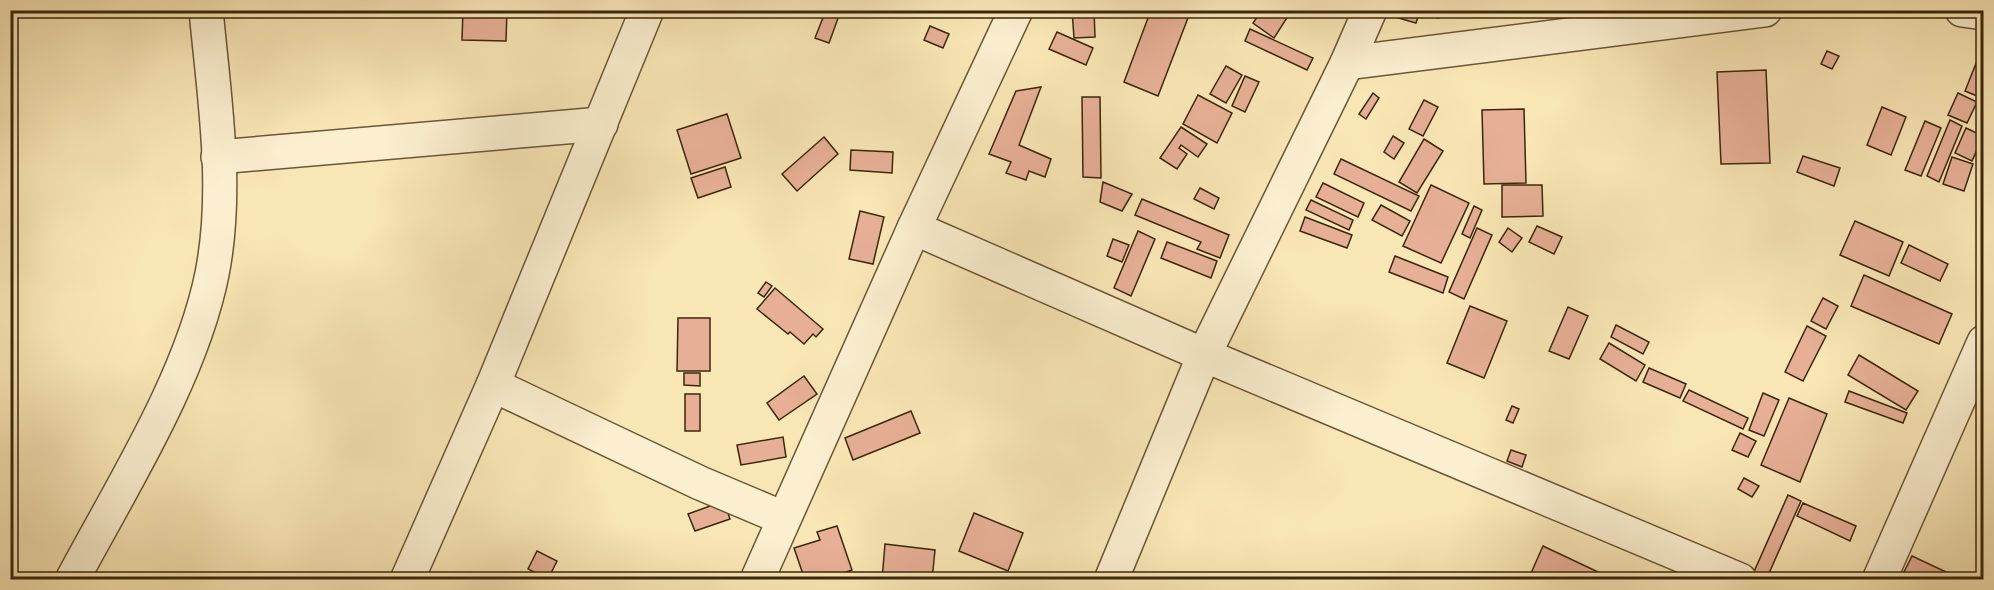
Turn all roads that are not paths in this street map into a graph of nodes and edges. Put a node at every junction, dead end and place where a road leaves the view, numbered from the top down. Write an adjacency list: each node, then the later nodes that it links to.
1 (206, 10): 10 (street)
2 (647, 10): 9 (street)
3 (1016, 10): 11 (street)
4 (1370, 10): 8 (street)
5 (1765, 10): 8 (street)
6 (1962, 10): 7 (street)
7 (1983, 13)
8 (1347, 63): 13 (street)
9 (601, 124): 10 (street); 14 (street)
10 (218, 157): 16 (street)
11 (914, 228): 13 (street); 15 (street)
12 (1983, 342): 21 (street)
13 (1204, 355): 19 (street); 20 (street)
14 (493, 385): 15 (street); 17 (street)
15 (783, 519): 18 (street)
16 (72, 579)
17 (407, 579)
18 (756, 579)
19 (1111, 579)
20 (1740, 579)
21 (1879, 579)

